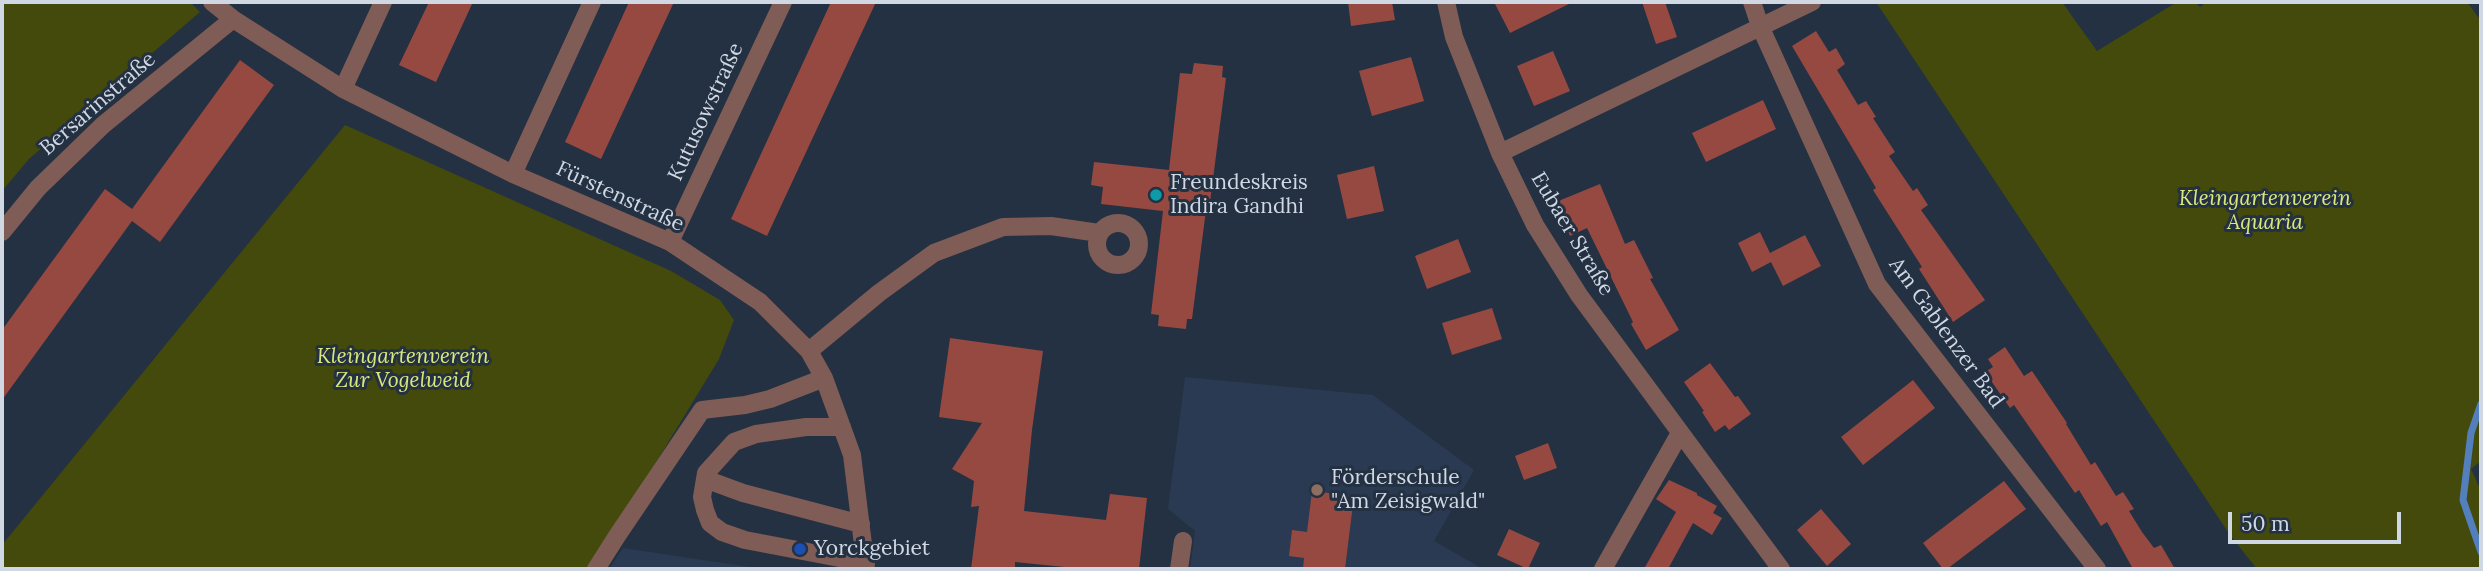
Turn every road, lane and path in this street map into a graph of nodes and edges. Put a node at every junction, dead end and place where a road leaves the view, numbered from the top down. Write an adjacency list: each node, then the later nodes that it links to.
1 (212, 2): 8 (street, Fürstenstraße)
2 (383, 2): 10 (street)
3 (593, 2): 12 (street)
4 (783, 2): 15 (street, Kutusowstraße)
5 (1446, 2): 11 (street, Eubaer Straße)
6 (1752, 2): 9 (street, Am Gablenzer Bad)
7 (1812, 2): 9 (street)
8 (233, 19): 10 (street, Fürstenstraße); 13 (street, Bersarinstraße)
9 (1760, 26): 11 (street); 28 (street, Am Gablenzer Bad)
10 (343, 89): 12 (street, Fürstenstraße)
11 (1500, 153): 19 (street, Eubaer Straße)
12 (513, 174): 15 (street, Fürstenstraße)
13 (2, 232)
14 (1099, 233): 16 (street)
15 (670, 242): 16 (street, Fürstenstraße)
16 (810, 351): 17 (street, Fürstenstraße)
17 (824, 378): 18 (street, Fürstenstraße); 24 (street)
18 (842, 427): 20 (street); 21 (street, Fürstenstraße)
19 (1680, 433): 26 (street); 27 (street, Eubaer Straße)
20 (705, 479): 21 (street); 23 (street)
21 (861, 524): 23 (street, Fürstenstraße)
22 (1183, 541): 25 (street)
23 (866, 566)
24 (596, 569)
25 (1179, 569)
26 (1603, 569)
27 (1781, 569)
28 (2097, 569)

